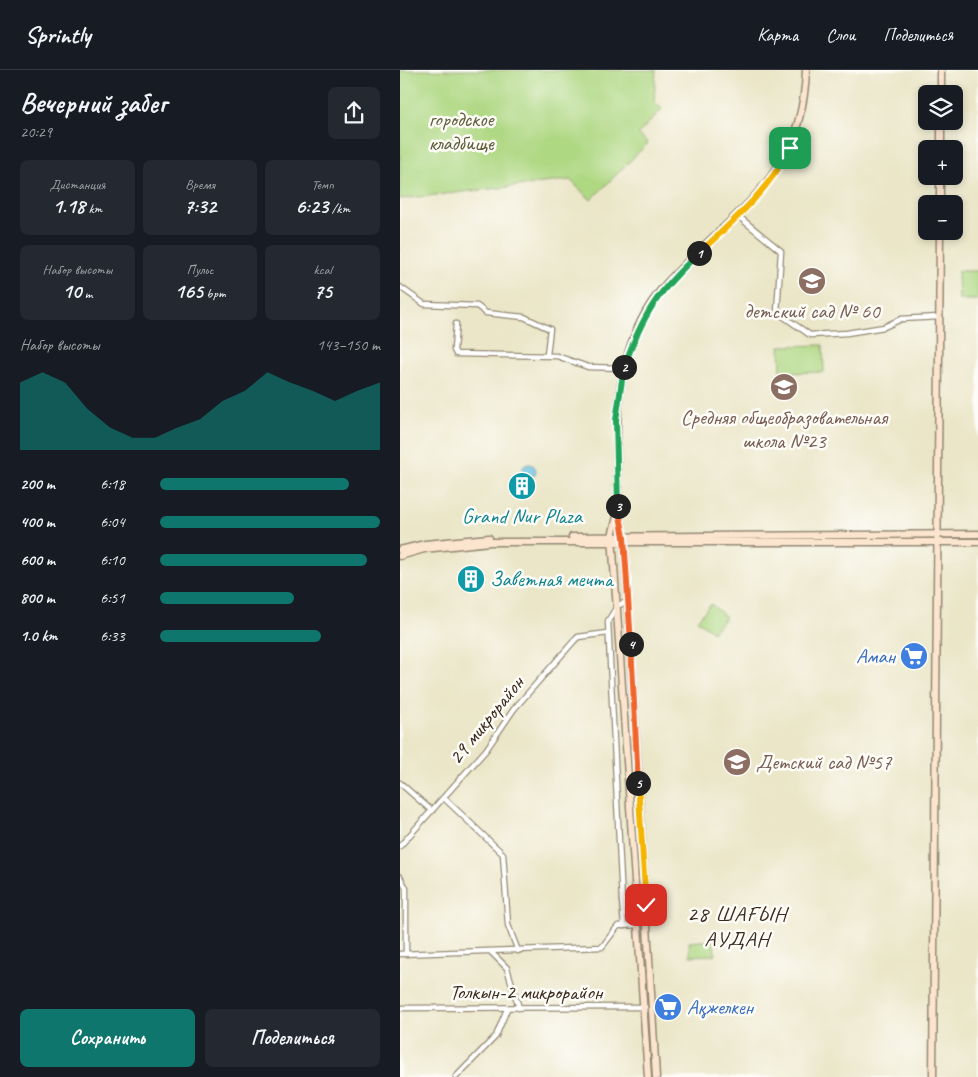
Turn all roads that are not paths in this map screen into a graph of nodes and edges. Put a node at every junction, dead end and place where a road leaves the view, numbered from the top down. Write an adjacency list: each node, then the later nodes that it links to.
1 (806, 70): 4 (main road)
2 (941, 70): 3 (main road)
3 (941, 85)
4 (738, 216): 7 (street); 10 (main road)
5 (940, 240): 7 (main road)
6 (400, 287): 9 (street)
7 (939, 317): 12 (main road)
8 (456, 324): 9 (street)
9 (547, 355): 10 (street)
10 (623, 368): 11 (main road)
11 (618, 512): 14 (main road); 15 (main road)
12 (938, 533): 13 (main road); 15 (main road); 17 (main road)
13 (978, 534)
14 (613, 539): 15 (main road); 16 (main road); 22 (main road)
15 (624, 539): 17 (main road); 21 (main road)
16 (509, 540): 19 (main road); 20 (main road)
17 (938, 542): 18 (main road); 46 (main road)
18 (978, 542)
19 (400, 550)
20 (400, 556)
21 (629, 602): 22 (street); 30 (main road)
22 (618, 605): 23 (street); 29 (main road)
23 (608, 633): 25 (street, 29 микрорайон); 31 (street)
24 (400, 783): 26 (street)
25 (444, 798): 26 (street, 29 микрорайон); 34 (street)
26 (432, 811): 27 (street, 29 микрорайон)
27 (400, 846)
28 (400, 877): 37 (street)
29 (637, 900): 30 (street); 31 (street); 32 (main road)
30 (645, 900): 38 (main road)
31 (622, 901): 33 (street)
32 (639, 925): 33 (street); 41 (main road)
33 (624, 926): 34 (street)
34 (518, 951): 35 (street)
35 (491, 952): 37 (street); 40 (street)
36 (400, 954): 37 (street)
37 (406, 954)
38 (651, 1007): 41 (street, Толкын-2 микрорайон); 45 (main road)
39 (400, 1008): 42 (street, Толкын-2 микрорайон)
40 (519, 1008): 41 (street, Толкын-2 микрорайон); 42 (street, Толкын-2 микрорайон)
41 (643, 1008): 44 (main road)
42 (506, 1009): 43 (street)
43 (456, 1077)
44 (648, 1077)
45 (656, 1077)
46 (933, 1077)

